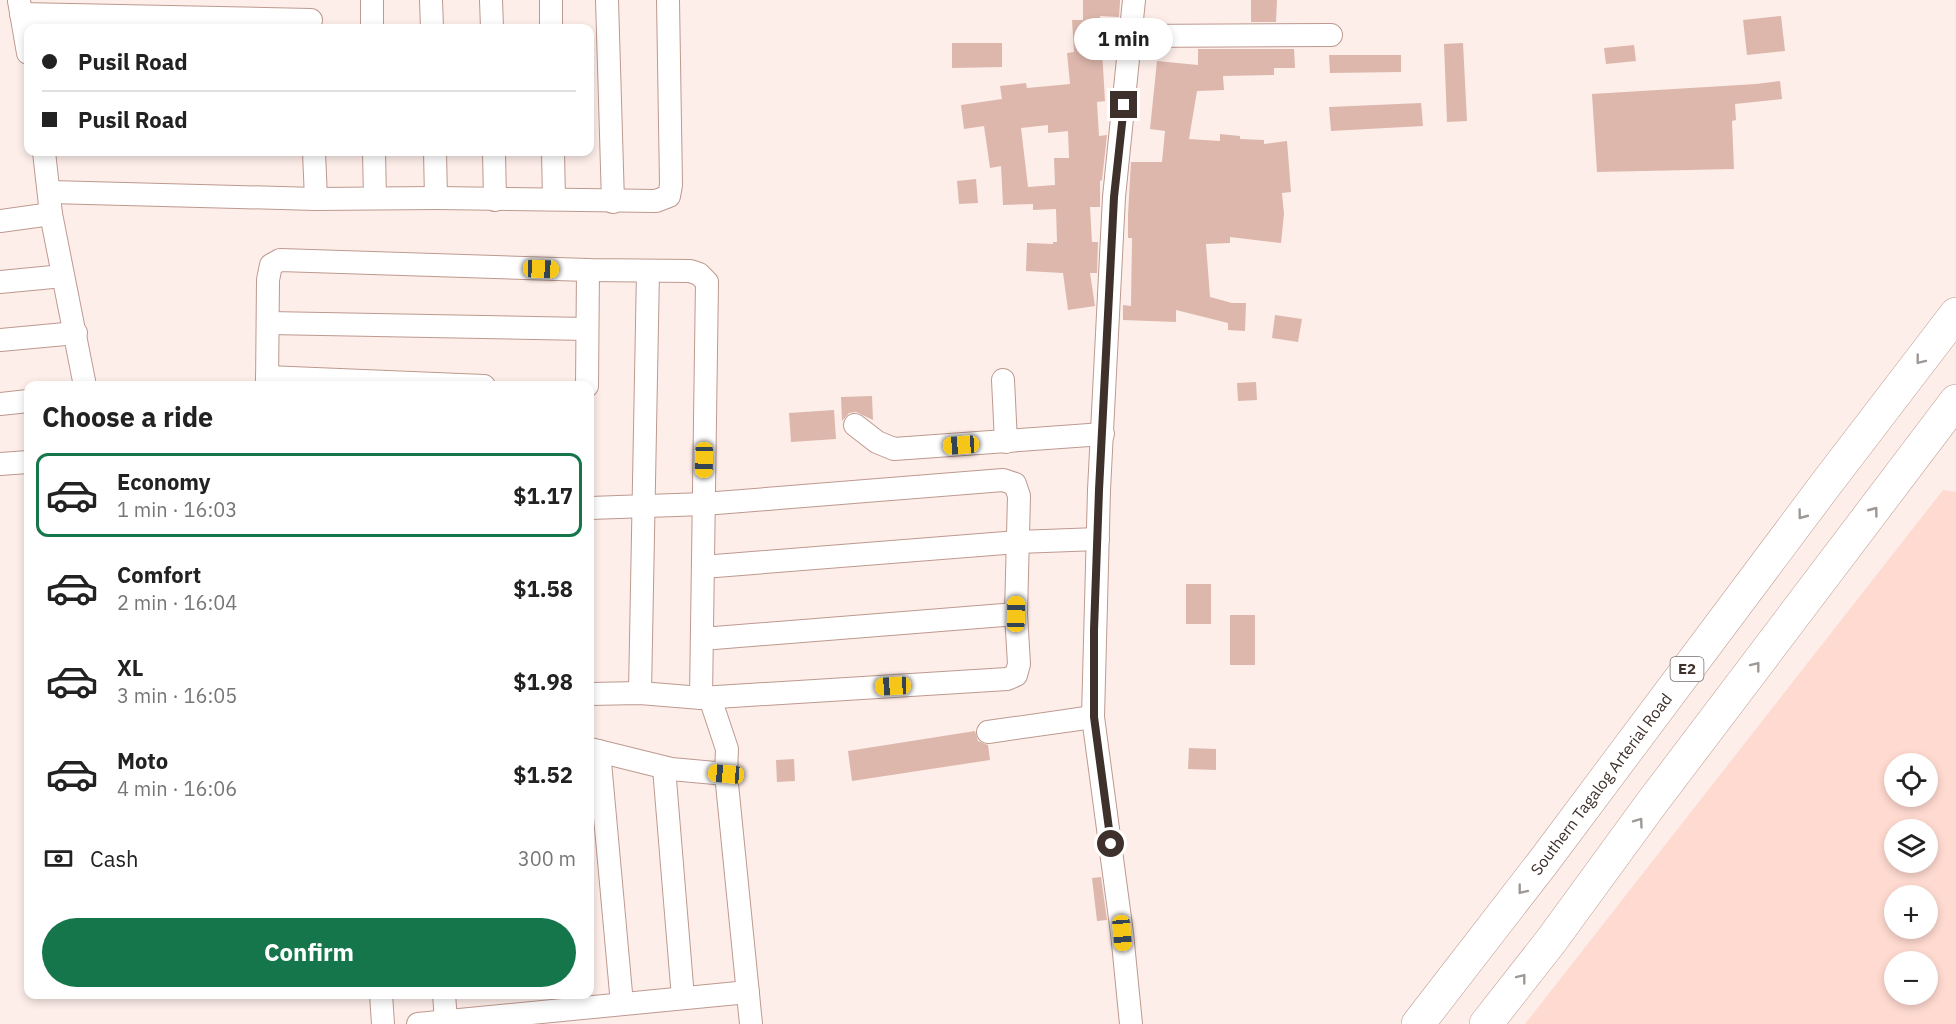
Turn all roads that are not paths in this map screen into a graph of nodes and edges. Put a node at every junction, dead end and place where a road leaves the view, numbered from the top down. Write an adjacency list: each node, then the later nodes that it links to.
1 (372, 0): 10 (street)
2 (431, 0): 11 (street)
3 (491, 0): 12 (street)
4 (551, 0): 13 (street)
5 (608, 0): 28 (street)
6 (668, 0): 28 (street)
7 (1134, 0): 16 (street)
8 (20, 7): 9 (street); 14 (street)
9 (312, 16)
10 (372, 24)
11 (432, 24)
12 (492, 24)
13 (551, 24)
14 (24, 30)
15 (1331, 35): 16 (street)
16 (1131, 36): 48 (street)
17 (45, 156): 29 (street)
18 (314, 156): 25 (street)
19 (374, 156): 23 (street)
20 (435, 156): 24 (street)
21 (494, 156): 27 (street)
22 (553, 156): 26 (street)
23 (375, 198): 24 (street); 25 (street)
24 (436, 198): 27 (street)
25 (316, 199): 29 (street)
26 (554, 199): 27 (street); 28 (street)
27 (495, 200)
28 (613, 202)
29 (51, 203): 30 (street); 33 (street)
30 (0, 221)
31 (588, 270): 32 (street); 36 (street); 37 (street)
32 (648, 271): 52 (street); 53 (street)
33 (63, 276): 34 (street); 38 (street)
34 (0, 282)
35 (1956, 314): 79 (highway, Southern Tagalog Arterial Road / E2, one-way to 79)
36 (269, 323): 37 (street); 42 (street)
37 (587, 329): 43 (street)
38 (75, 333): 39 (street); 41 (street)
39 (0, 340)
40 (1003, 380): 49 (street)
41 (84, 381)
42 (267, 381)
43 (587, 381)
44 (24, 401): 46 (street)
45 (1956, 401): 80 (highway, one-way to 45)
46 (0, 404)
47 (855, 425): 49 (street)
48 (1102, 434): 49 (street); 55 (street)
49 (1006, 442)
50 (24, 462): 51 (street)
51 (0, 464)
52 (704, 504): 53 (street); 56 (street); 57 (street)
53 (644, 506): 54 (street); 60 (street)
54 (594, 508)
55 (1098, 538): 56 (street); 63 (street)
56 (1018, 542): 57 (street); 58 (street)
57 (703, 567): 59 (street)
58 (1016, 614): 59 (street); 62 (street)
59 (702, 639): 62 (street)
60 (640, 693): 61 (street); 62 (street)
61 (594, 694)
62 (706, 698): 67 (street)
63 (1094, 717): 64 (street); 78 (street)
64 (988, 732)
65 (594, 750): 66 (street); 73 (street)
66 (664, 768): 67 (street); 69 (street)
67 (726, 774): 68 (street)
68 (747, 992): 69 (street); 77 (street)
69 (683, 998): 73 (street)
70 (381, 999): 76 (street)
71 (441, 999): 75 (street)
72 (565, 1002): 73 (street); 74 (street)
73 (622, 1004)
74 (503, 1005): 75 (street)
75 (429, 1023)
76 (383, 1024)
77 (751, 1024)
78 (1131, 1024)
79 (1418, 1024)
80 (1486, 1024)

